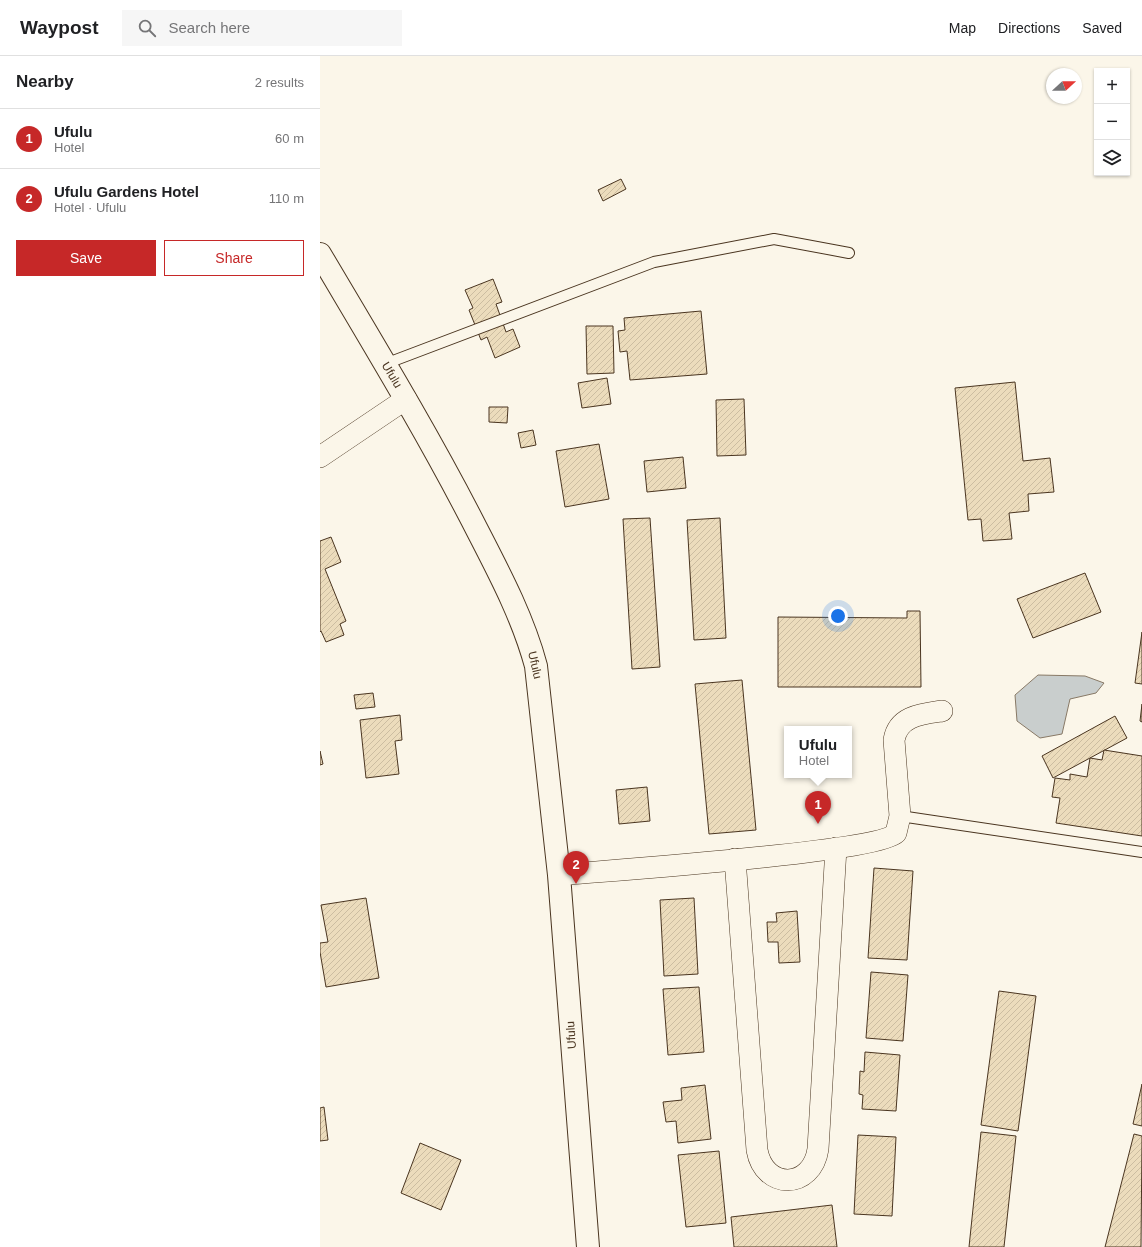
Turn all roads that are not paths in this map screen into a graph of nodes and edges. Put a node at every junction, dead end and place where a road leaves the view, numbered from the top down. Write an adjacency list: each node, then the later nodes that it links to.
1 (849, 253): 3 (lane)
2 (320, 254): 3 (street, Ufulu)
3 (385, 364): 4 (street, Ufulu)
4 (406, 400): 5 (street); 11 (street, Ufulu)
5 (320, 457)
6 (942, 710): 7 (street)
7 (900, 816): 8 (street); 9 (lane)
8 (836, 848): 10 (street); 10 (street)
9 (1142, 852)
10 (735, 859): 11 (street)
11 (559, 874): 12 (street, Ufulu)
12 (588, 1247)

